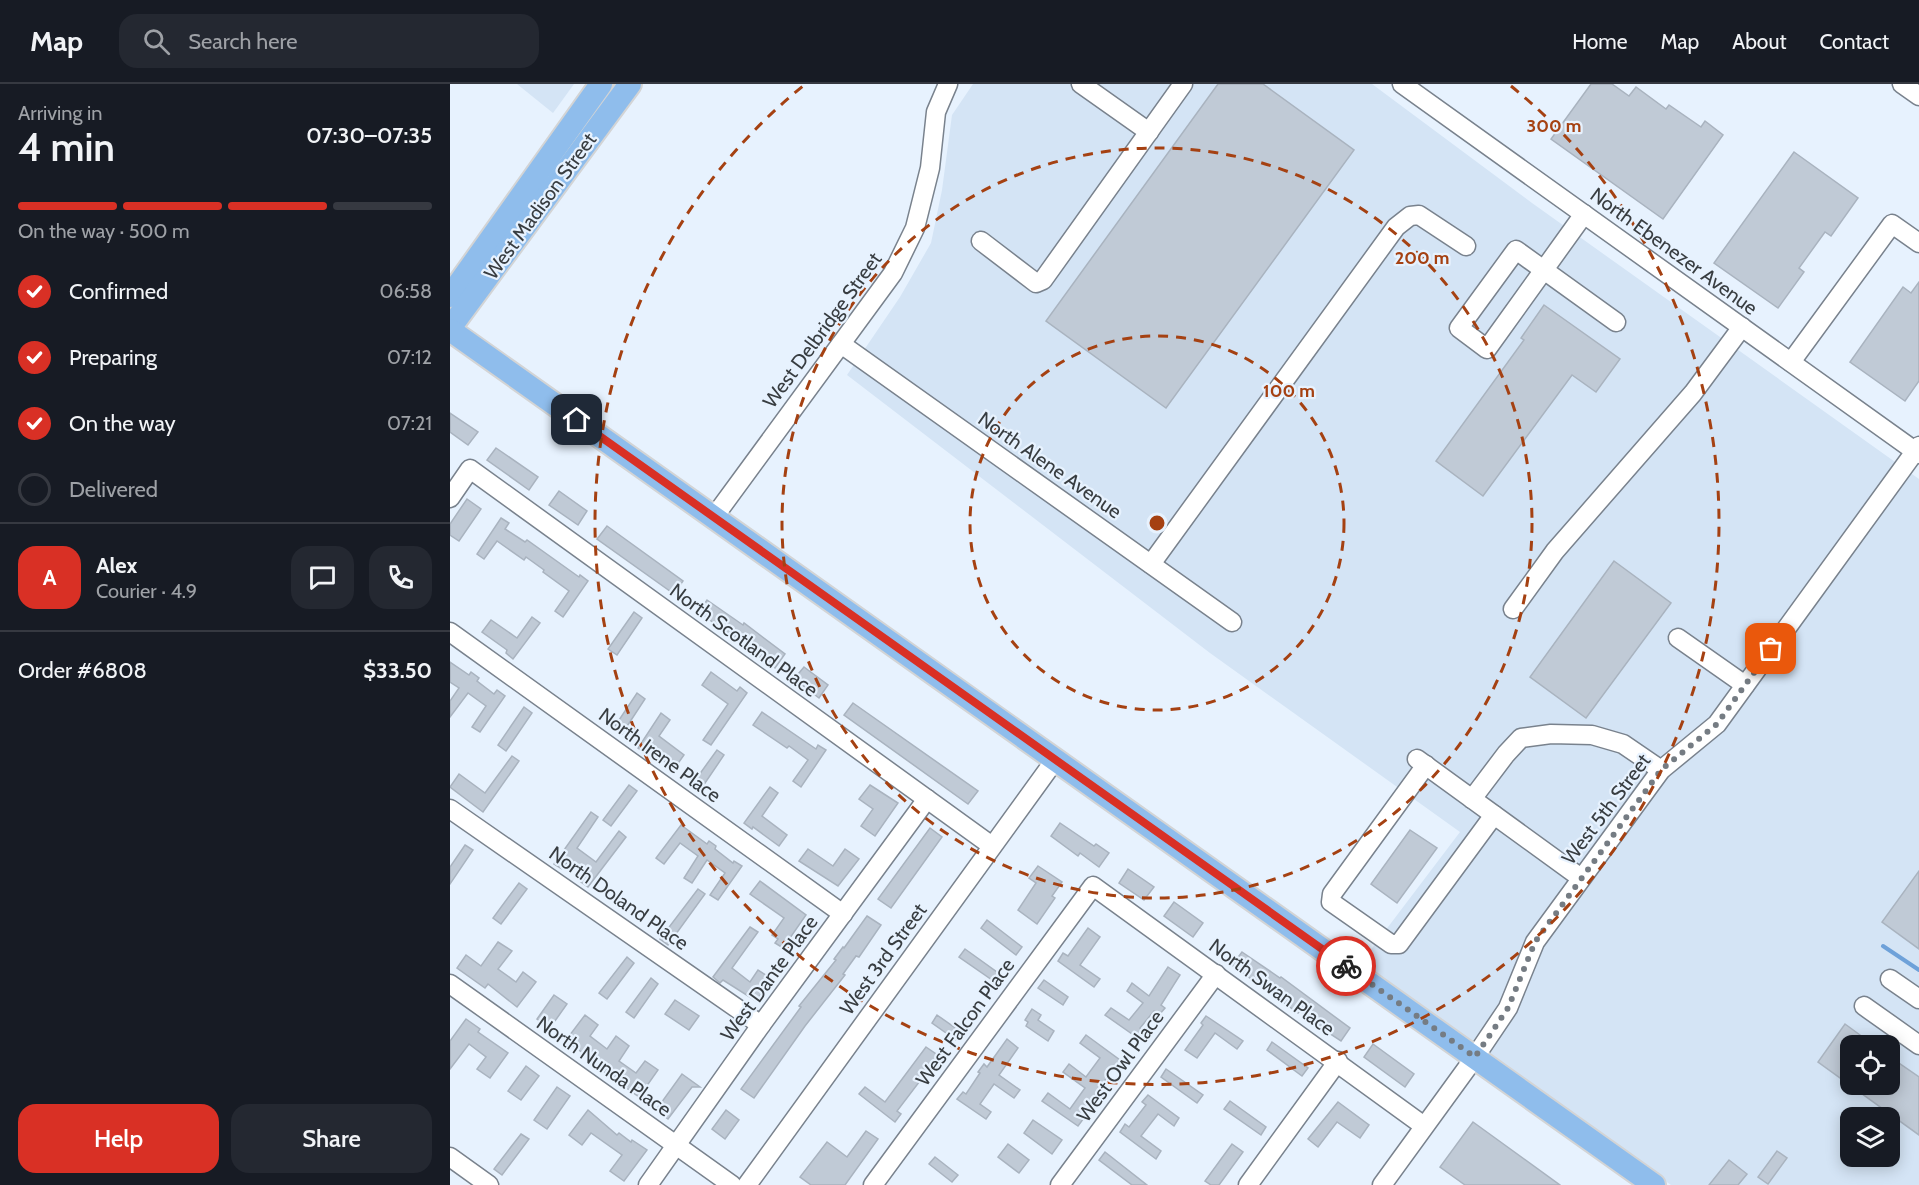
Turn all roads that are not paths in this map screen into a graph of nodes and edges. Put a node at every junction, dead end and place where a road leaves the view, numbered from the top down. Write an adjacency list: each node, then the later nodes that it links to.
1 (601, 84): 15 (main road, West Madison Street)
2 (630, 84): 18 (main road, West Madison Street)
3 (1081, 84): 9 (street)
4 (1183, 84): 9 (street)
5 (1402, 84): 10 (street, North Ebenezer Avenue)
6 (1902, 84): 8 (street)
7 (940, 88): 19 (street, West Delbridge Street)
8 (1919, 96)
9 (1149, 132): 11 (street)
10 (1584, 214): 14 (street); 17 (street, North Ebenezer Avenue)
11 (981, 241)
12 (1919, 243): 20 (street)
13 (1466, 246): 24 (street)
14 (1544, 270): 14 (street); 16 (street)
15 (450, 296)
16 (1616, 322)
17 (1742, 327): 20 (street, North Ebenezer Avenue); 25 (street)
18 (450, 329): 23 (main road)
19 (841, 344): 23 (street, West Delbridge Street); 24 (street, North Alene Avenue)
20 (1791, 362): 21 (street, North Ebenezer Avenue)
21 (1918, 450): 29 (street, West 5th Street)
22 (450, 498): 32 (street, North Scotland Place)
23 (714, 517): 30 (main road)
24 (1151, 564): 26 (street, North Alene Avenue)
25 (1514, 609)
26 (1232, 622)
27 (450, 632): 39 (street, North Irene Place)
28 (1678, 638): 29 (street)
29 (1745, 685): 31 (street, West 5th Street)
30 (1054, 760): 36 (street, West 3rd Street); 47 (main road)
31 (1661, 770): 33 (street); 37 (street, West 5th Street)
32 (927, 799): 36 (street, North Scotland Place); 39 (street, West Dante Place)
33 (1473, 799): 35 (street); 35 (street)
34 (450, 809): 45 (street, North Doland Place)
35 (1494, 815): 37 (street)
36 (992, 846): 55 (street, West 3rd Street)
37 (1581, 879): 47 (street, West 5th Street)
38 (1093, 886): 40 (street, North Swan Place); 56 (street, West Falcon Place)
39 (843, 914): 45 (street, West Dante Place)
40 (1216, 974): 48 (street, North Swan Place); 57 (street, West Owl Place)
41 (1890, 979): 43 (street)
42 (450, 984): 50 (street, North Nunda Place)
43 (1919, 999)
44 (1864, 1006): 46 (street)
45 (761, 1025): 50 (street, West Dante Place)
46 (1919, 1045)
47 (1475, 1057): 49 (street, West 5th Street); 60 (main road)
48 (1338, 1062): 49 (street, North Swan Place); 58 (street)
49 (1424, 1126): 59 (street, West 5th Street)
50 (676, 1146): 53 (street, West Dante Place); 54 (street, North Nunda Place)
51 (450, 1158): 52 (street)
52 (489, 1185)
53 (648, 1185)
54 (732, 1185)
55 (747, 1185)
56 (873, 1185)
57 (1060, 1185)
58 (1248, 1185)
59 (1382, 1185)
60 (1654, 1185)

